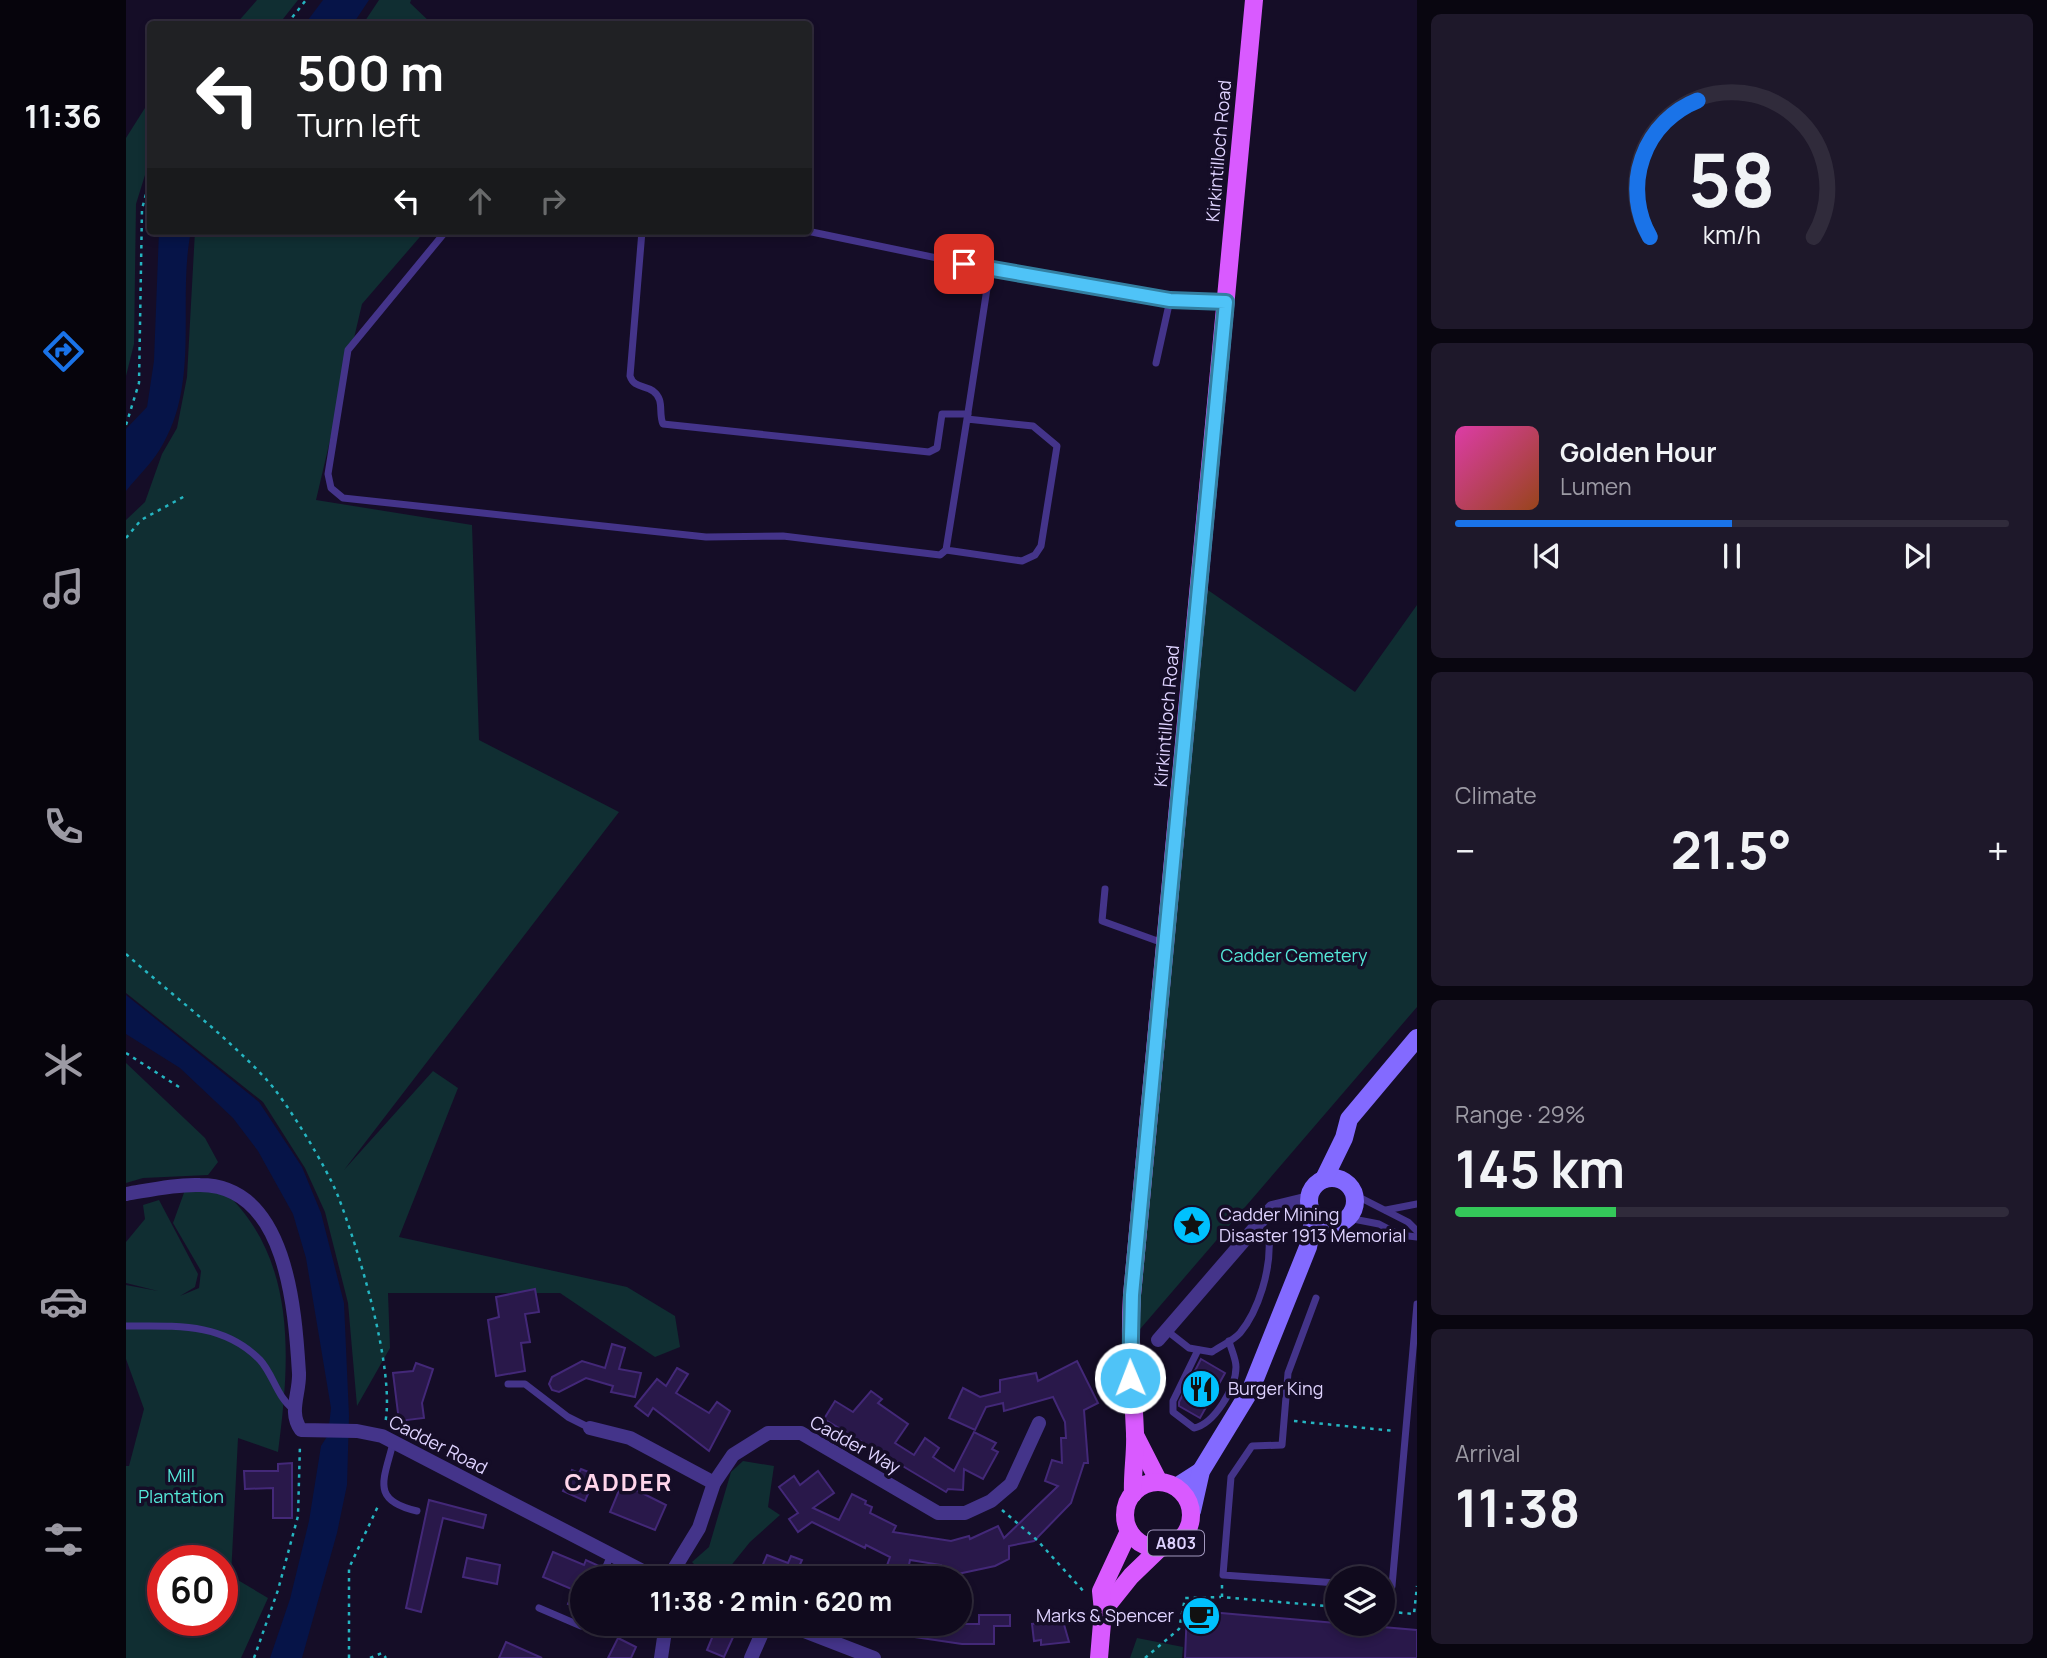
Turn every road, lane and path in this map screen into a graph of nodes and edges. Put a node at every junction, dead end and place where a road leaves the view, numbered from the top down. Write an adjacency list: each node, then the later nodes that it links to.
1 (306, 0): 3 (path)
2 (1254, 0): 10 (main road, Kirkintilloch Road / A803)
3 (289, 21)
4 (147, 190): 13 (path)
5 (812, 232): 8 (lane)
6 (443, 235): 16 (lane)
7 (642, 235): 12 (lane)
8 (990, 269): 9 (lane); 12 (lane)
9 (1170, 300): 10 (lane); 11 (lane)
10 (1226, 302): 18 (main road, Kirkintilloch Road / A803)
11 (1156, 363)
12 (967, 417): 16 (lane); 16 (lane)
13 (126, 425)
14 (185, 496): 15 (path)
15 (126, 538)
16 (946, 550)
17 (1105, 889): 18 (lane)
18 (1167, 944): 47 (main road, Kirkintilloch Road / A803)
19 (126, 954): 48 (path)
20 (1417, 1038): 23 (main road)
21 (126, 1053): 22 (path)
22 (179, 1087)
23 (1344, 1138): 24 (main road); 25 (main road)
24 (1324, 1179): 25 (main road); 29 (main road)
25 (1351, 1189): 28 (lane); 30 (main road)
26 (126, 1194): 41 (street)
27 (1417, 1205): 28 (lane)
28 (1385, 1210): 32 (lane)
29 (1318, 1213): 30 (main road); 31 (street); 49 (main road)
30 (1348, 1219): 33 (lane)
31 (1255, 1226): 37 (street); 38 (lane)
32 (1417, 1231)
33 (1417, 1237)
34 (1316, 1298): 42 (lane)
35 (1417, 1304): 46 (lane)
36 (126, 1326): 41 (lane)
37 (1162, 1335): 39 (lane)
38 (1229, 1340): 39 (lane); 39 (lane)
39 (1198, 1350)
40 (508, 1384): 44 (lane)
41 (294, 1410): 45 (street)
42 (1284, 1420): 46 (path); 64 (lane)
43 (1040, 1423): 54 (street, Cadder Way)
44 (590, 1428): 50 (street)
45 (308, 1430): 48 (street, Cadder Road); 76 (path)
46 (1405, 1432): 63 (lane)
47 (1135, 1435): 51 (main road, Kirkintilloch Road / A803); 52 (main road, Kirkintilloch Road / A803)
48 (387, 1439): 53 (lane); 59 (street, Cadder Road)
49 (1200, 1471): 51 (main road); 56 (main road)
50 (714, 1483): 54 (street, Cadder Way); 62 (street, Cadder Way)
51 (1168, 1484): 52 (main road); 56 (main road, A803)
52 (1133, 1494): 57 (main road, A803)
53 (387, 1497): 55 (lane); 77 (path)
54 (991, 1501): 70 (path)
55 (417, 1511)
56 (1192, 1511): 58 (main road, A803)
57 (1129, 1531): 58 (main road, A803); 70 (main road, A803)
58 (1159, 1549): 70 (main road, A803)
59 (611, 1555): 60 (lane); 61 (street, Cadder Road)
60 (606, 1566)
61 (633, 1566)
62 (683, 1566)
63 (1394, 1566)
64 (1223, 1575): 65 (lane); 67 (path)
65 (1325, 1582)
66 (1417, 1586): 71 (path)
67 (1222, 1597): 68 (path); 84 (path)
68 (1325, 1606)
69 (539, 1608): 72 (lane)
70 (1104, 1611): 83 (main road, A803)
71 (1395, 1612)
72 (570, 1621)
73 (664, 1636): 80 (street)
74 (761, 1636): 81 (street)
75 (817, 1636): 82 (street)
76 (254, 1658)
77 (349, 1658)
78 (370, 1658): 79 (path)
79 (386, 1658)
80 (661, 1658)
81 (751, 1658)
82 (874, 1658)
83 (1099, 1658)
84 (1145, 1658)

